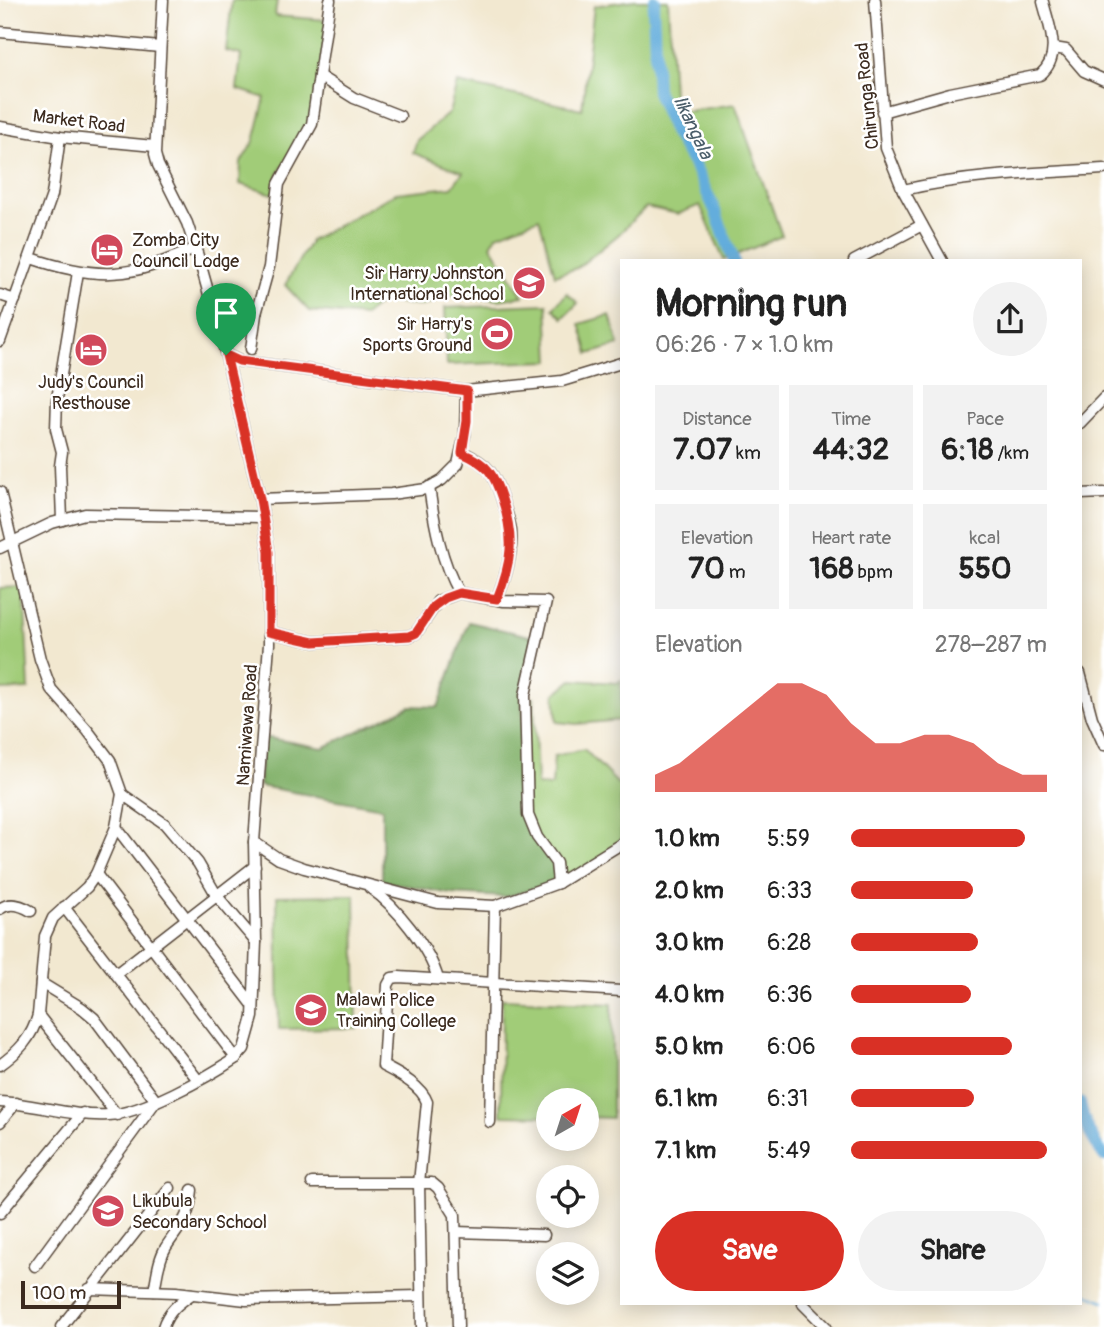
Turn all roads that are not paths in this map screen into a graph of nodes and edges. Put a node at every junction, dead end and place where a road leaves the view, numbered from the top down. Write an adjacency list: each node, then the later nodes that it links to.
1 (163, 0): 6 (street, Namiwawa Road)
2 (330, 0): 8 (street)
3 (875, 0): 10 (street, Chirunga Road)
4 (1043, 2): 7 (street)
5 (0, 32): 6 (street)
6 (160, 47): 14 (street, Namiwawa Road)
7 (1054, 48): 9 (street); 10 (street)
8 (319, 76): 11 (street); 26 (street)
9 (1104, 80)
10 (882, 112): 16 (street, Chirunga Road)
11 (400, 116)
12 (0, 127): 13 (street, Market Road)
13 (60, 137): 14 (street, Market Road); 19 (street)
14 (154, 146): 18 (street, Namiwawa Road)
15 (1104, 169): 16 (street)
16 (903, 191): 17 (street, Chirunga Road)
17 (922, 225): 20 (street); 21 (street, Chirunga Road)
18 (196, 248): 22 (street); 27 (street, Namiwawa Road)
19 (31, 258): 22 (street); 24 (street)
20 (858, 259)
21 (941, 259)
22 (78, 272): 39 (street)
23 (0, 295): 24 (street)
24 (15, 300): 25 (street)
25 (0, 341)
26 (251, 349)
27 (226, 355): 29 (street); 37 (street, Namiwawa Road)
28 (620, 363): 29 (street)
29 (467, 391): 32 (street)
30 (1104, 398): 31 (street)
31 (1082, 421)
32 (462, 453): 33 (street); 43 (street)
33 (429, 487): 37 (street); 42 (street)
34 (0, 492): 40 (street)
35 (1104, 493): 36 (street)
36 (1082, 494)
37 (260, 499): 38 (street, Namiwawa Road)
38 (262, 517): 39 (street); 44 (street, Namiwawa Road)
39 (62, 520): 40 (street)
40 (10, 541): 41 (street); 47 (street)
41 (0, 548)
42 (459, 593): 43 (street); 44 (street)
43 (497, 599): 54 (street)
44 (269, 632): 49 (street, Namiwawa Road)
45 (1082, 681): 46 (street)
46 (1104, 745)
47 (122, 794): 48 (street); 55 (street)
48 (116, 827): 52 (street); 60 (street)
49 (254, 842): 51 (street, Namiwawa Road); 53 (street)
50 (620, 845): 54 (street)
51 (255, 866): 55 (street); 61 (street, Namiwawa Road)
52 (96, 874): 57 (street); 62 (street)
53 (363, 883): 56 (street); 64 (street)
54 (558, 883): 56 (street)
55 (217, 896): 60 (street); 61 (street)
56 (495, 906): 65 (street)
57 (64, 907): 63 (street); 66 (street)
58 (0, 909): 59 (street)
59 (31, 911)
60 (187, 919): 62 (street); 68 (street)
61 (256, 942): 68 (street, Namiwawa Road)
62 (151, 947): 63 (street); 70 (street)
63 (116, 974): 72 (street)
64 (438, 979): 65 (street); 80 (street)
65 (494, 982): 67 (street); 79 (street)
66 (41, 983): 69 (street); 73 (street)
67 (620, 991)
68 (253, 1005): 70 (street, Namiwawa Road)
69 (38, 1015): 71 (street); 77 (street)
70 (236, 1058): 72 (street)
71 (0, 1066)
72 (198, 1080): 73 (street)
73 (156, 1101): 77 (street); 87 (street)
74 (0, 1102): 75 (street)
75 (16, 1103): 76 (street); 78 (street)
76 (83, 1113): 77 (street); 84 (street)
77 (117, 1115)
78 (0, 1122)
79 (490, 1122)
80 (419, 1183): 81 (street); 85 (street); 91 (street)
81 (312, 1184)
82 (170, 1188): 88 (street)
83 (192, 1191): 89 (street)
84 (0, 1213)
85 (456, 1231): 86 (street); 96 (street)
86 (544, 1236)
87 (35, 1266)
88 (89, 1289): 89 (street); 93 (street)
89 (154, 1291): 90 (street)
90 (192, 1294): 91 (street); 94 (street)
91 (419, 1296): 95 (street)
92 (804, 1305): 97 (street)
93 (61, 1327)
94 (163, 1327)
95 (422, 1327)
96 (458, 1327)
97 (826, 1327)

